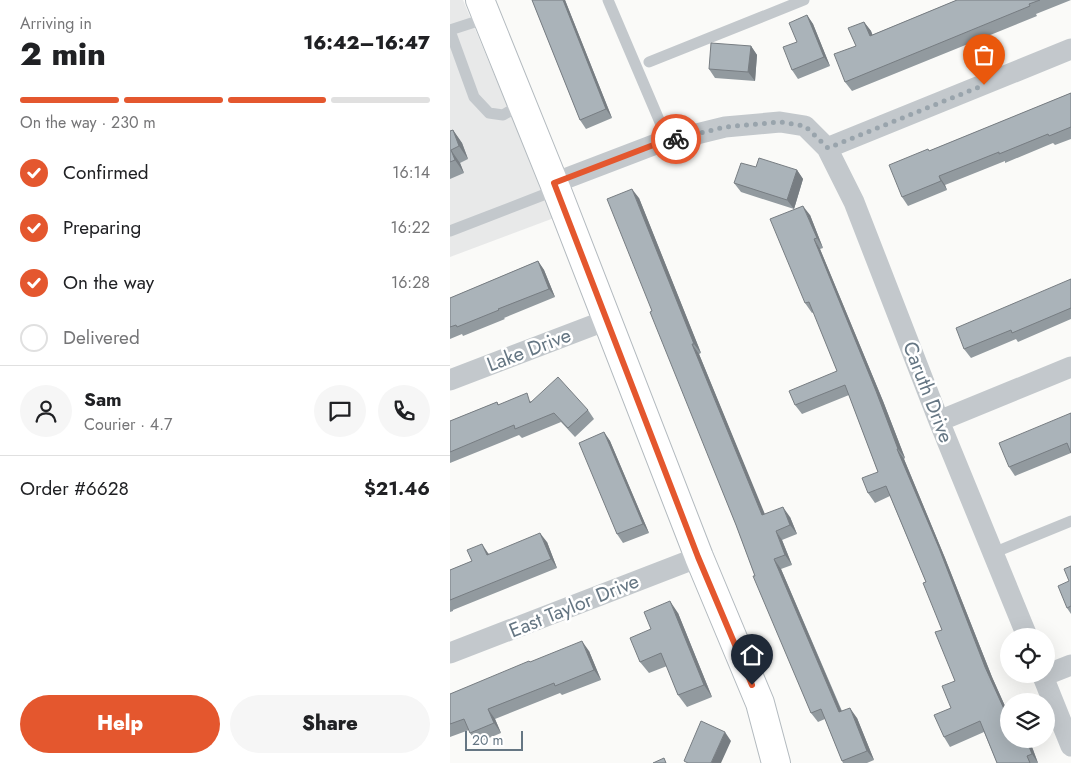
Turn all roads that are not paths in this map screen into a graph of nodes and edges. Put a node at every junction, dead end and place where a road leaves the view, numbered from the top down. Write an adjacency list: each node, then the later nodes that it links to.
1 (608, 0): 8 (lane)
2 (804, 0): 6 (lane)
3 (484, 9): 4 (lane); 7 (street)
4 (450, 30): 7 (lane)
5 (1071, 50): 9 (street)
6 (649, 62)
7 (522, 104): 10 (street)
8 (668, 141): 9 (street); 10 (street)
9 (828, 148): 15 (street, Caruth Drive)
10 (555, 186): 11 (lane); 12 (street)
11 (450, 231)
12 (607, 320): 14 (street, Lake Drive); 18 (street)
13 (1071, 367): 15 (street)
14 (450, 380)
15 (939, 421): 17 (street, Caruth Drive)
16 (1071, 521): 17 (lane)
17 (993, 553): 19 (street, Caruth Drive)
18 (698, 557): 20 (street, East Taylor Drive); 25 (street)
19 (1024, 628)
20 (450, 653)
21 (1071, 665): 22 (street)
22 (1055, 671)
23 (1045, 683): 24 (street)
24 (1071, 746)
25 (776, 763)

